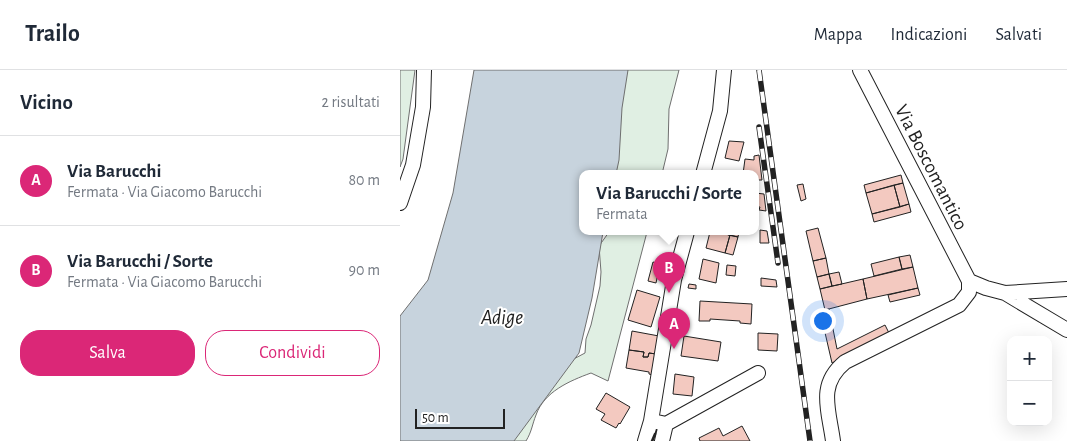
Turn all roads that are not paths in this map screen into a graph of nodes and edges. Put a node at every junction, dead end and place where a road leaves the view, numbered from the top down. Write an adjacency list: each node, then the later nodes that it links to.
1 (424, 70): 5 (street)
2 (724, 70): 4 (street)
3 (860, 70): 7 (street, Via Boscomantico)
4 (704, 170)
5 (400, 202)
6 (686, 235): 12 (street)
7 (969, 281): 9 (street); 16 (street)
8 (1067, 289): 9 (street)
9 (1005, 292): 10 (street)
10 (1067, 330)
11 (758, 373): 13 (street)
12 (651, 421): 13 (street); 14 (street)
13 (666, 424): 15 (street)
14 (645, 441)
15 (662, 441)
16 (834, 441)

